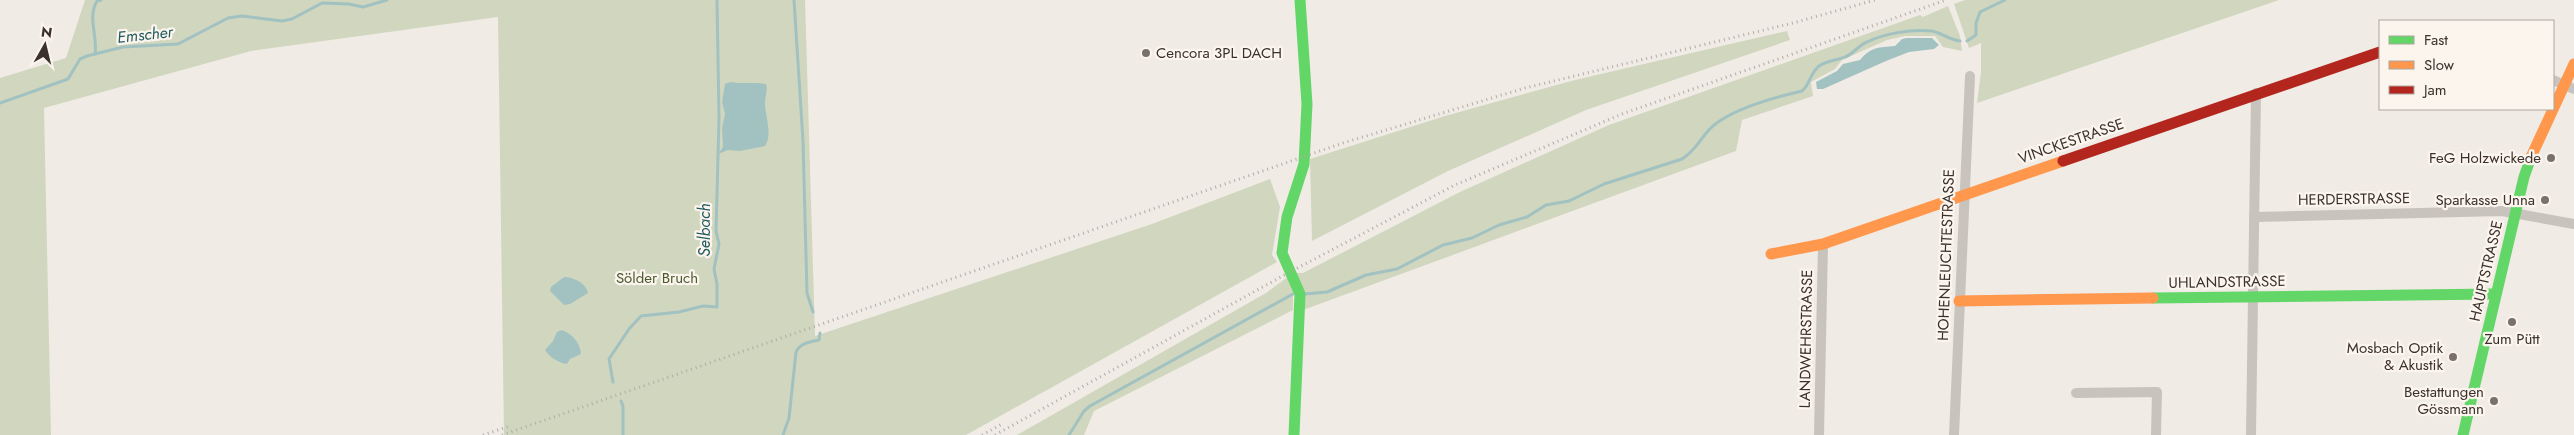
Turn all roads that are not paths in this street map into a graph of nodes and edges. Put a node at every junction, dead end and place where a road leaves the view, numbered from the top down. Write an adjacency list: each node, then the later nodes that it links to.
1 (1300, 0): 18 (street)
2 (2379, 52): 7 (street, VINCKESTRASSE)
3 (2574, 64): 6 (street, HAUPTSTRASSE)
4 (1970, 76): 8 (street, HOHENLEUCHTESTRASSE)
5 (2554, 80): 6 (street)
6 (2570, 87): 9 (street, HAUPTSTRASSE)
7 (2256, 93): 8 (street, VINCKESTRASSE); 10 (street)
8 (1964, 194): 12 (street, VINCKESTRASSE); 16 (street, HOHENLEUCHTESTRASSE)
9 (2515, 212): 10 (street, HERDERSTRASSE); 11 (street, HERDERSTRASSE); 14 (street, HAUPTSTRASSE)
10 (2254, 217): 15 (street)
11 (2574, 224)
12 (1823, 244): 13 (street, VINCKESTRASSE); 19 (street, LANDWEHRSTRASSE)
13 (1771, 254)
14 (2495, 294): 15 (street, UHLANDSTRASSE); 23 (street, HAUPTSTRASSE)
15 (2253, 296): 16 (street, UHLANDSTRASSE); 22 (street)
16 (1959, 301): 20 (street, HOHENLEUCHTESTRASSE)
17 (2076, 393): 21 (street)
18 (1294, 435)
19 (1819, 435)
20 (1954, 435)
21 (2156, 435)
22 (2251, 435)
23 (2463, 435)

